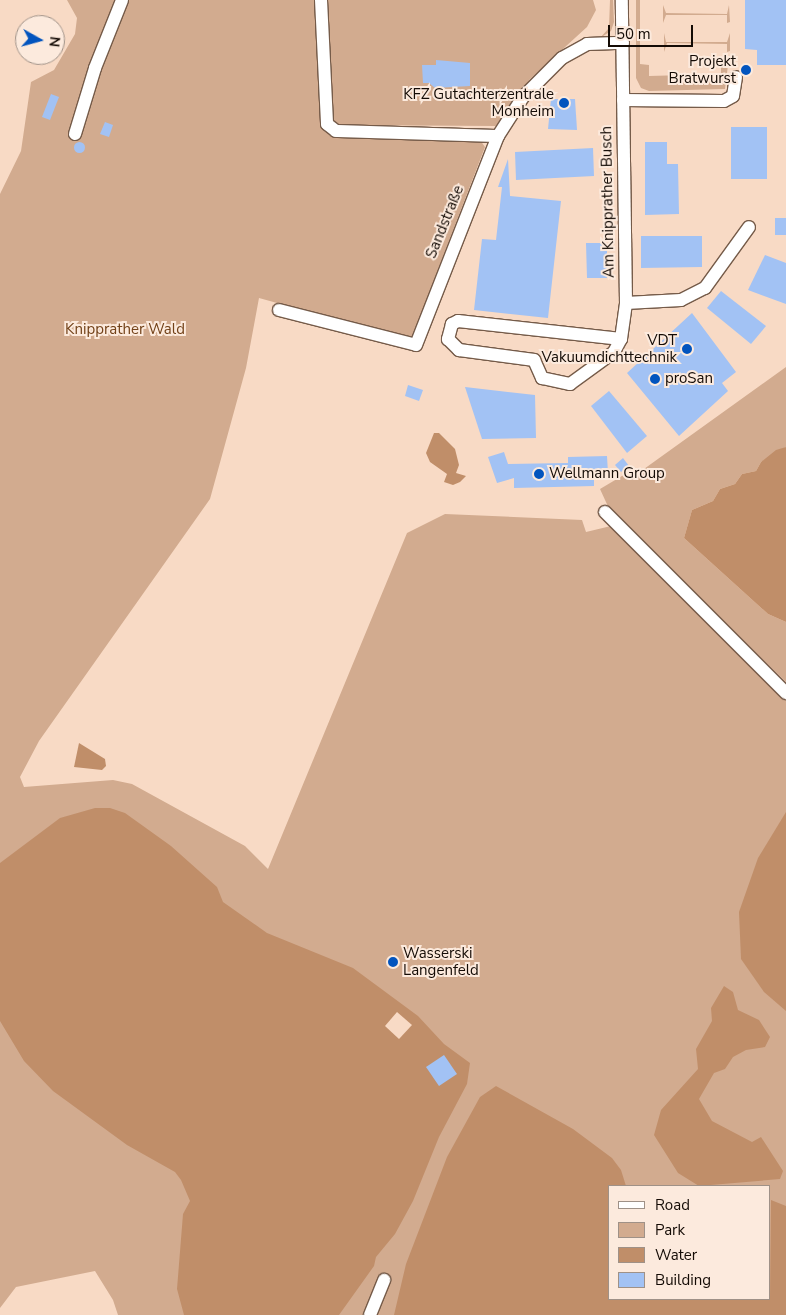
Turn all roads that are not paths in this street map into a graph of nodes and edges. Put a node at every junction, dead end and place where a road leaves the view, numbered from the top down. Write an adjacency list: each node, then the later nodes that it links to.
1 (122, 0): 7 (street)
2 (321, 0): 8 (street)
3 (622, 0): 4 (street, Am Knipprather Busch)
4 (623, 43): 6 (street, Am Knipprather Busch); 8 (street, Sandstraße)
5 (736, 77): 6 (street)
6 (623, 100): 10 (street, Am Knipprather Busch)
7 (75, 134)
8 (498, 136): 11 (street, Sandstraße)
9 (749, 227): 10 (street)
10 (626, 303): 12 (street, Am Knipprather Busch)
11 (279, 310)
12 (621, 339): 12 (street)
13 (605, 512): 14 (street)
14 (786, 693)
15 (384, 1280): 16 (street)
16 (370, 1315)

